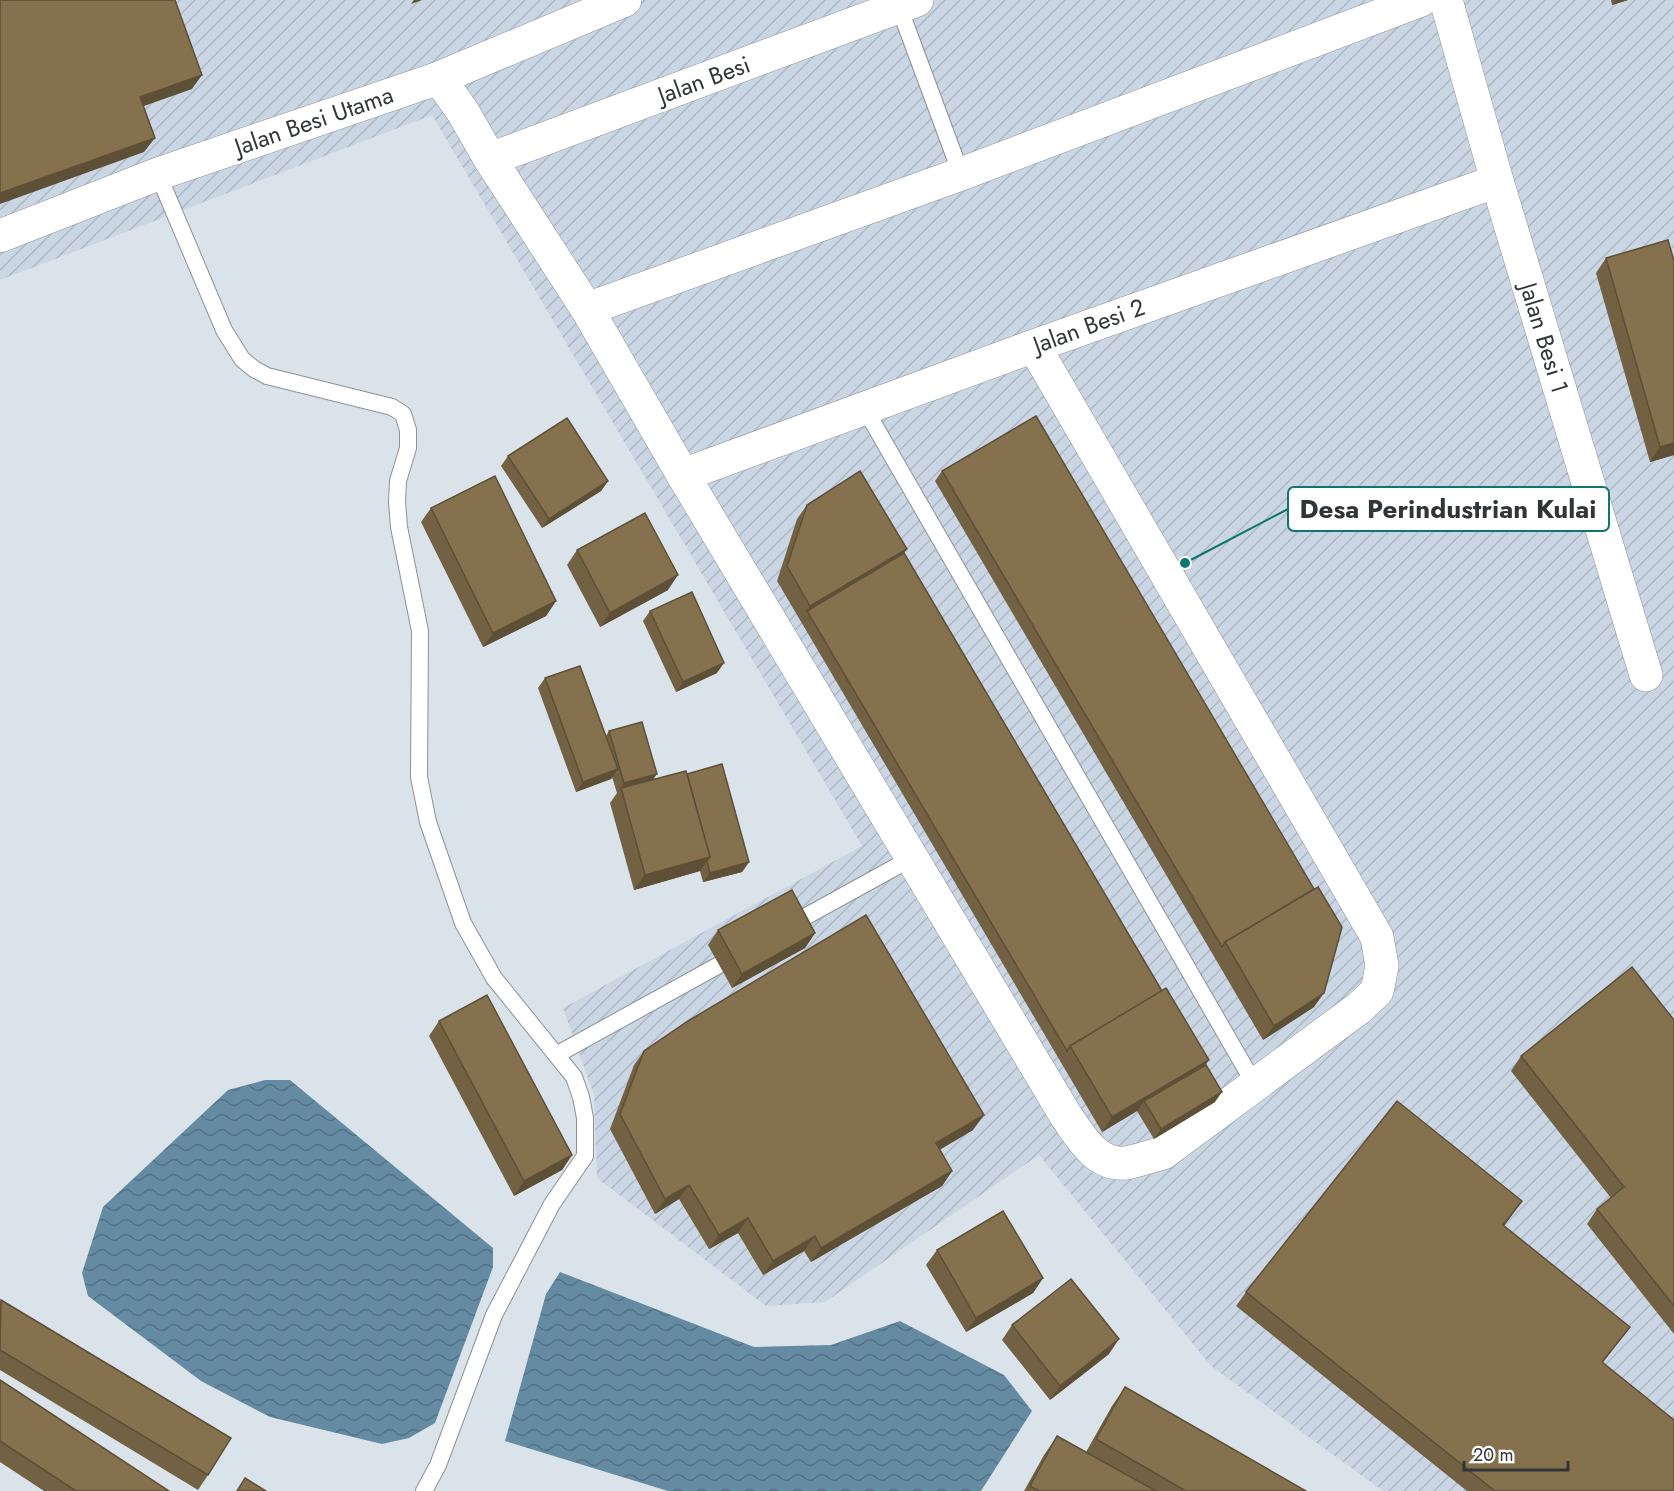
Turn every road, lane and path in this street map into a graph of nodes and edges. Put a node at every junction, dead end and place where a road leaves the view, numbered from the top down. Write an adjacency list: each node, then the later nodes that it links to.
1 (625, 0): 5 (street, Jalan Besi Utama)
2 (1421, 0): 8 (street)
3 (1446, 0): 9 (street, Jalan Besi 1)
4 (908, 4): 6 (street, Jalan Besi); 8 (lane)
5 (439, 78): 6 (street); 7 (street, Jalan Besi Utama)
6 (490, 159): 11 (street)
7 (158, 174): 10 (street, Jalan Besi Utama); 19 (lane)
8 (961, 174): 11 (street)
9 (1497, 181): 12 (street, Jalan Besi 2); 15 (street, Jalan Besi 1)
10 (0, 236)
11 (586, 309): 14 (street)
12 (1034, 346): 13 (street, Jalan Besi 2); 20 (street)
13 (865, 409): 14 (street, Jalan Besi 2); 20 (lane)
14 (683, 476): 16 (street)
15 (1646, 675)
16 (912, 858): 17 (lane); 20 (street)
17 (792, 924)
18 (719, 965): 19 (lane)
19 (556, 1055): 21 (lane)
20 (1255, 1085)
21 (424, 1491)

